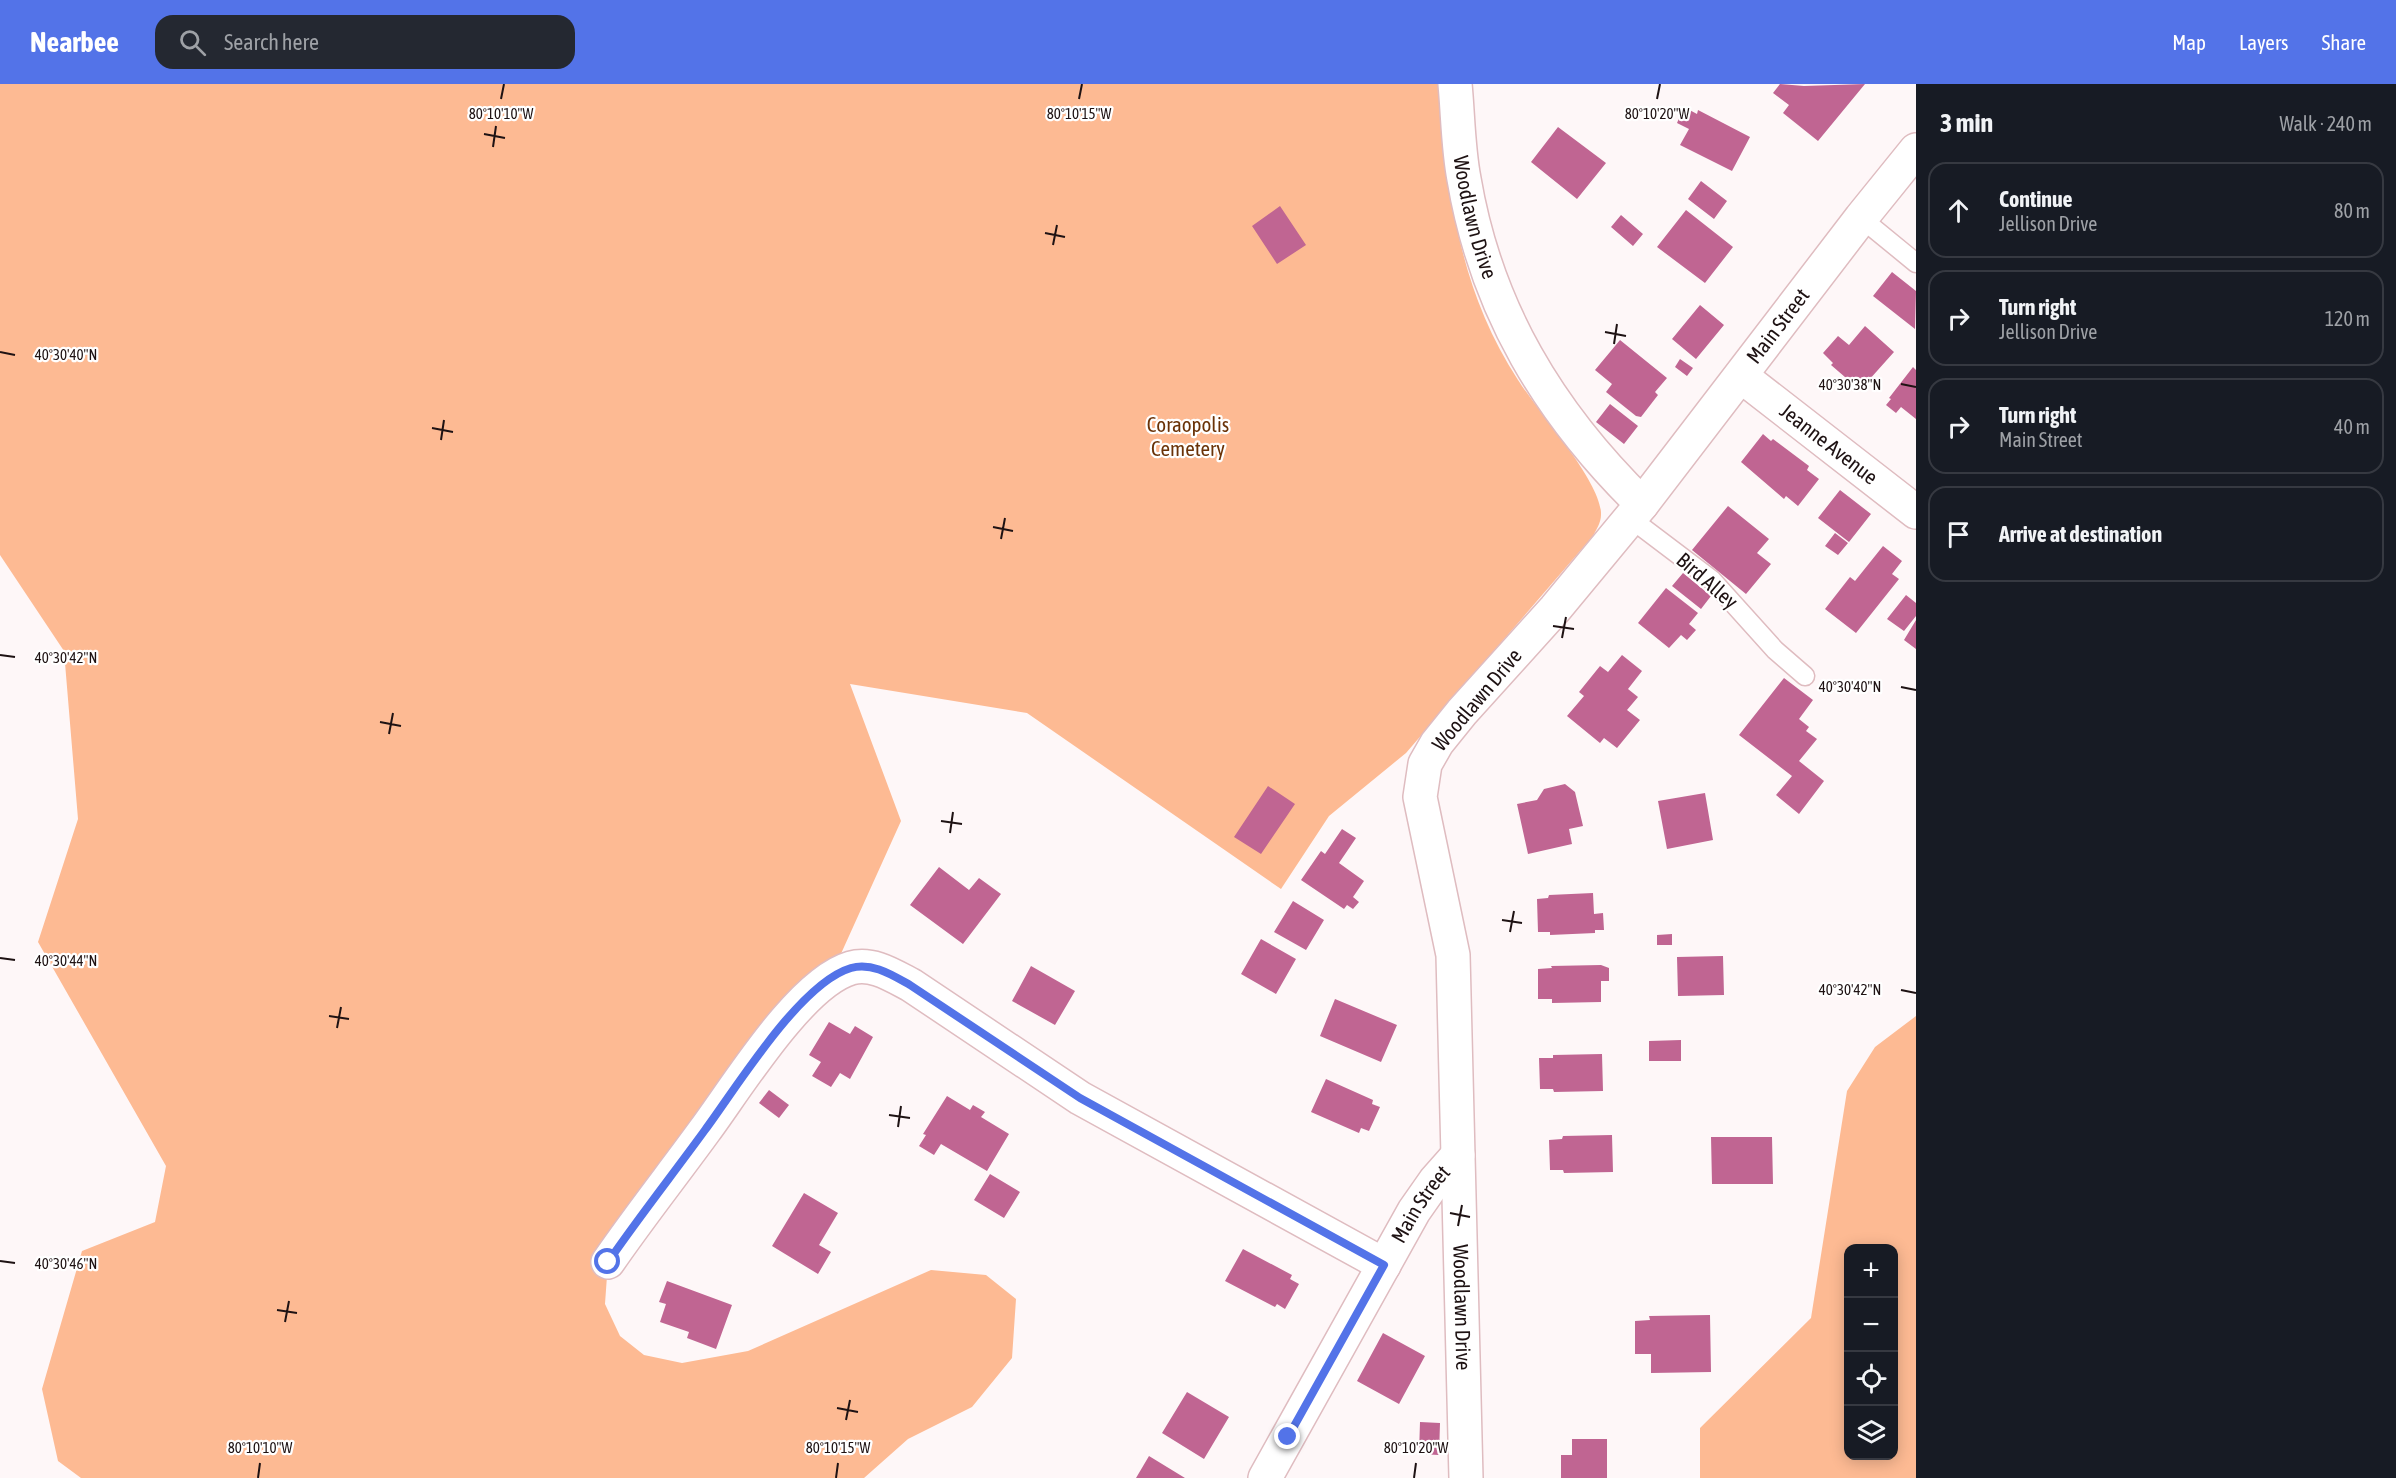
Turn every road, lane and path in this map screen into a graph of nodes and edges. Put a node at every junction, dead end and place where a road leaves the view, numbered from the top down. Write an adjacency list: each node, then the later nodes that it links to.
1 (1455, 84): 6 (street, Woodlawn Drive)
2 (1916, 150): 3 (street, Main Street)
3 (1861, 218): 4 (lane); 5 (street, Main Street)
4 (1916, 262)
5 (1741, 376): 6 (street, Main Street); 7 (street, Jeanne Avenue)
6 (1636, 511): 8 (lane, Bird Alley); 9 (street, Woodlawn Drive)
7 (1916, 512)
8 (1805, 676)
9 (1458, 1155): 11 (street, Main Street); 13 (street, Woodlawn Drive)
10 (608, 1262): 11 (street)
11 (1384, 1265): 12 (street, Main Street)
12 (1265, 1478)
13 (1466, 1478)

